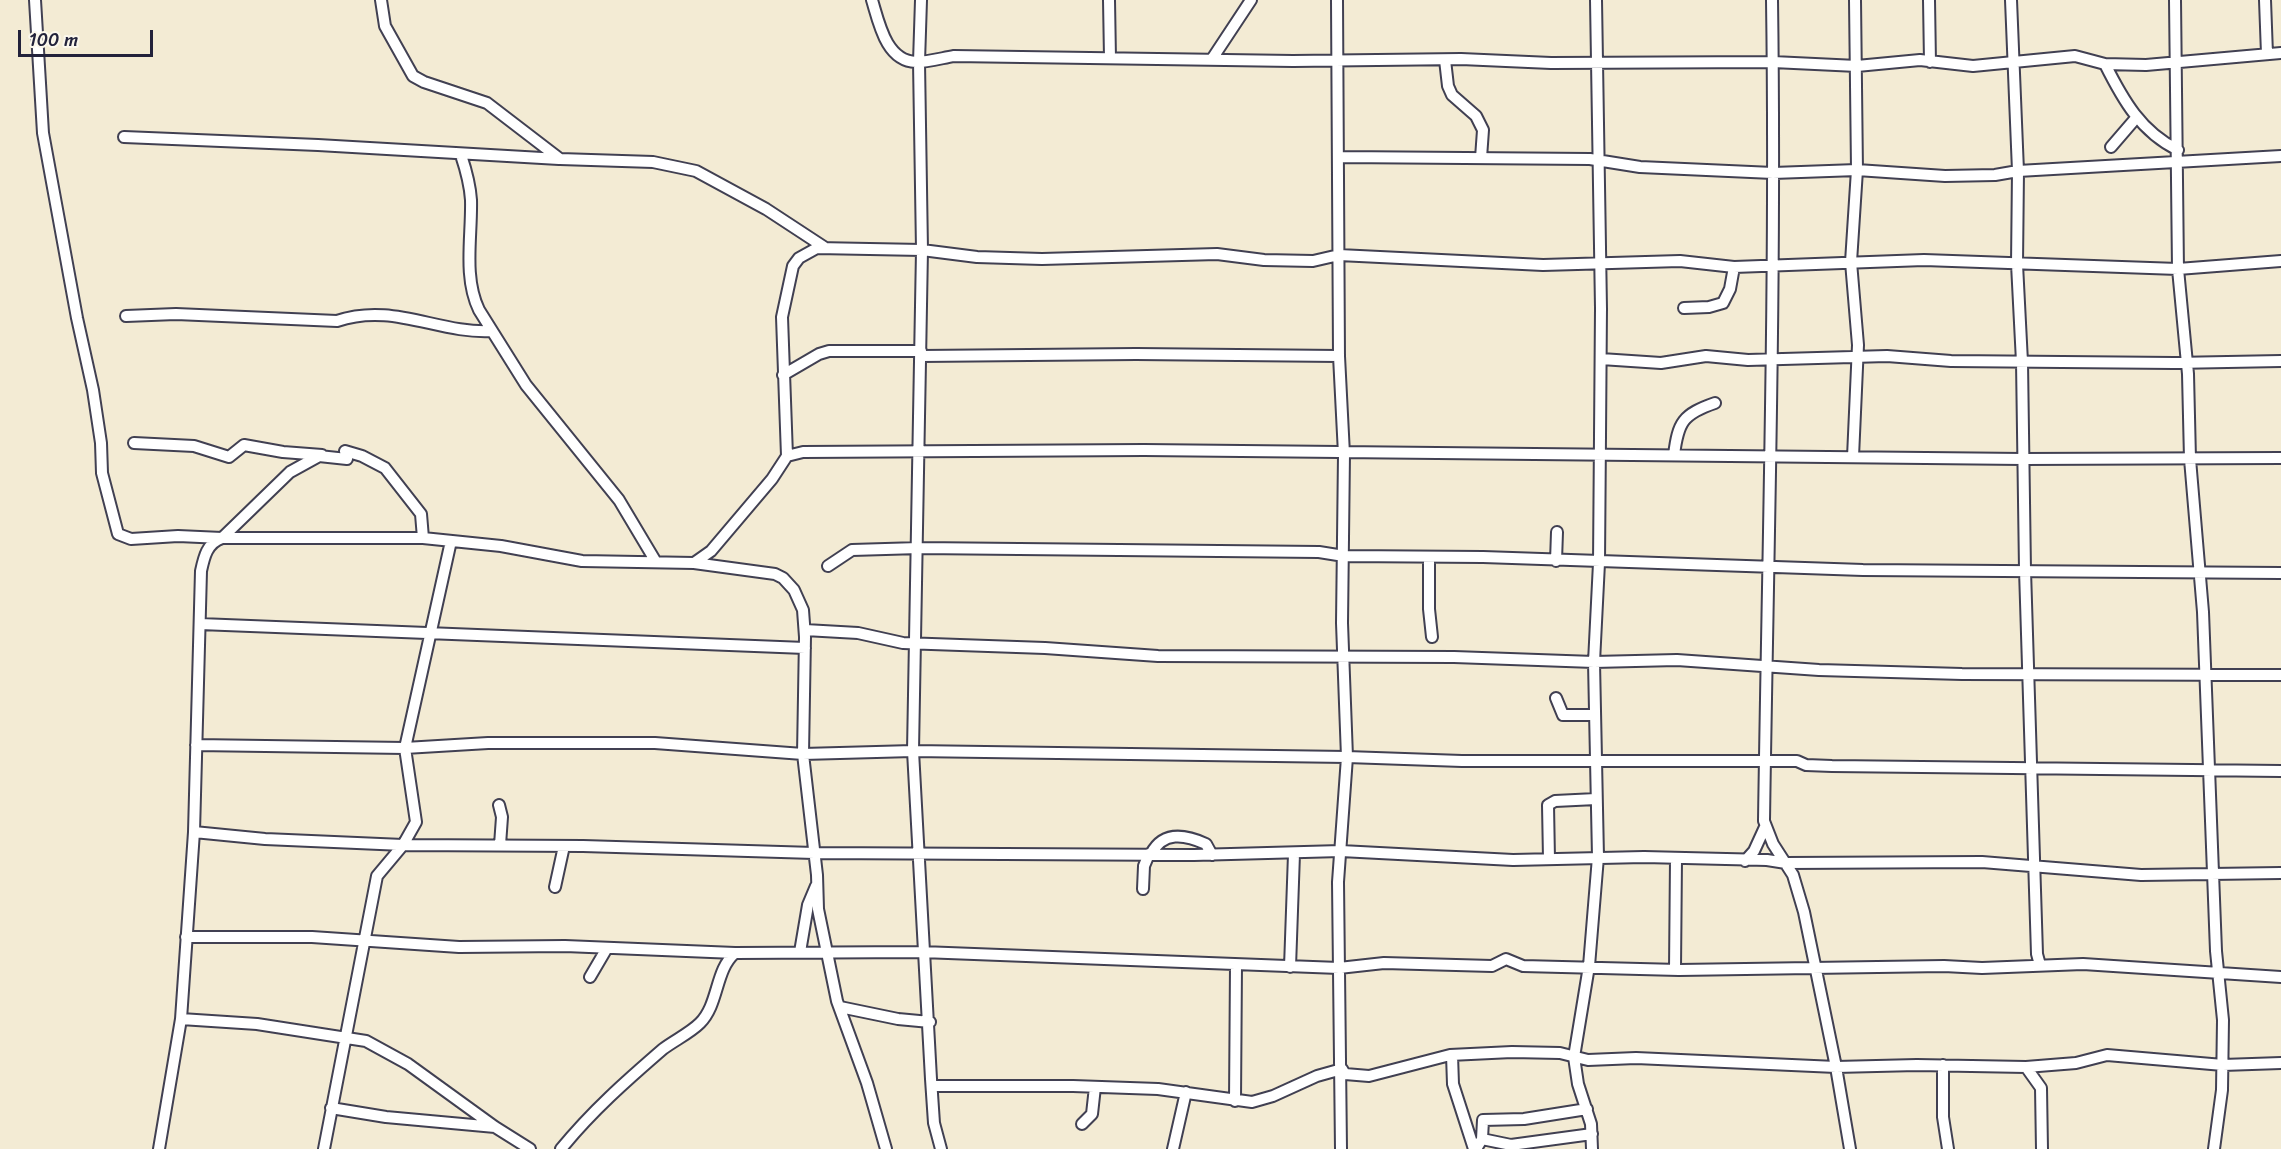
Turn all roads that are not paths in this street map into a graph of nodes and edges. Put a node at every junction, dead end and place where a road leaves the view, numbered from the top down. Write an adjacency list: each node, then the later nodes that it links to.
1 (35, 0): 79 (street)
2 (381, 0): 37 (street)
3 (872, 0): 21 (street)
4 (921, 0): 21 (street)
5 (1108, 0): 17 (street)
6 (1251, 0): 18 (street)
7 (1337, 0): 20 (street)
8 (1596, 0): 24 (street)
9 (1772, 0): 22 (street)
10 (1855, 0): 28 (street)
11 (1929, 0): 23 (street)
12 (2011, 0): 26 (street)
13 (2175, 0): 25 (street)
14 (2265, 0): 16 (street)
15 (2281, 53): 16 (street)
16 (2267, 54): 25 (street)
17 (1110, 58): 18 (street); 21 (street)
18 (1212, 59): 20 (street)
19 (1445, 60): 20 (street); 24 (street); 36 (street)
20 (1339, 61): 35 (street)
21 (919, 62): 44 (street)
22 (1773, 62): 24 (street); 28 (street); 42 (street)
23 (1930, 62): 26 (street); 28 (street)
24 (1598, 63): 38 (street)
25 (2175, 63): 27 (street); 32 (street)
26 (2012, 64): 27 (street); 41 (street)
27 (2105, 64): 29 (street)
28 (1857, 66): 40 (street)
29 (2136, 118): 31 (street); 32 (street)
30 (124, 137): 33 (street)
31 (2111, 147)
32 (2178, 150): 39 (street)
33 (461, 155): 37 (street); 55 (street)
34 (2281, 156): 39 (street)
35 (1340, 157): 36 (street); 45 (street)
36 (1481, 158): 38 (street)
37 (560, 159): 43 (street)
38 (1599, 161): 42 (street); 48 (street)
39 (2178, 164): 41 (street); 52 (street)
40 (1857, 170): 41 (street); 42 (street); 47 (street)
41 (2018, 171): 49 (street)
42 (1773, 173): 50 (street)
43 (824, 247): 44 (street); 64 (street)
44 (922, 250): 45 (street); 56 (street)
45 (1339, 255): 48 (street); 57 (street)
46 (2281, 261): 52 (street)
47 (1851, 262): 49 (street); 50 (street); 58 (street)
48 (1600, 263): 51 (street); 59 (street)
49 (2017, 264): 52 (street); 63 (street)
50 (1772, 266): 51 (street); 60 (street)
51 (1734, 267): 53 (street)
52 (2178, 269): 61 (street)
53 (1684, 308)
54 (126, 316): 55 (street)
55 (492, 331): 86 (street)
56 (921, 353): 57 (street); 64 (street); 67 (street)
57 (1339, 356): 68 (street)
58 (1857, 356): 60 (street); 63 (street); 73 (street)
59 (1601, 359): 60 (street); 69 (street)
60 (1773, 359): 72 (street)
61 (2186, 361): 62 (street); 63 (street); 77 (street)
62 (2281, 361)
63 (2022, 362): 76 (street)
64 (783, 375): 71 (street)
65 (1715, 403): 70 (street)
66 (134, 443): 75 (street)
67 (918, 453): 68 (street); 71 (street); 82 (street)
68 (1344, 454): 69 (street); 83 (street)
69 (1599, 454): 70 (street); 88 (street)
70 (1674, 455): 72 (street)
71 (788, 456): 87 (street)
72 (1770, 456): 73 (street); 90 (street)
73 (1853, 457): 76 (street)
74 (2281, 458): 77 (street)
75 (347, 459): 79 (street); 80 (street)
76 (2023, 459): 77 (street); 91 (street)
77 (2190, 459): 92 (street)
78 (1557, 532): 85 (street)
79 (222, 538): 80 (street); 94 (street)
80 (423, 538): 81 (street)
81 (452, 540): 86 (street); 96 (street)
82 (919, 548): 83 (street); 89 (street); 98 (street)
83 (1344, 556): 84 (street); 100 (street)
84 (1429, 557): 85 (street); 97 (street)
85 (1556, 561): 88 (street)
86 (656, 562): 87 (street)
87 (694, 563): 95 (street)
88 (1599, 563): 90 (street); 101 (street)
89 (828, 566)
90 (1768, 567): 91 (street); 102 (street)
91 (2025, 570): 92 (street); 103 (street)
92 (2200, 571): 93 (street); 105 (street)
93 (2281, 573)
94 (200, 624): 96 (street); 108 (street)
95 (805, 630): 98 (street); 99 (street)
96 (432, 633): 99 (street); 109 (street)
97 (1432, 638)
98 (917, 644): 100 (street); 110 (street)
99 (805, 648): 111 (street)
100 (1343, 656): 101 (street); 112 (street)
101 (1594, 662): 102 (street); 107 (street)
102 (1765, 668): 103 (street); 114 (street)
103 (2030, 674): 105 (street); 115 (street)
104 (2281, 675): 105 (street)
105 (2206, 676): 116 (street)
106 (1556, 698): 107 (street)
107 (1595, 715): 113 (street)
108 (196, 745): 109 (street); 121 (street)
109 (405, 748): 111 (street); 122 (street)
110 (913, 751): 111 (street); 112 (street); 127 (street)
111 (803, 754): 126 (street)
112 (1347, 757): 113 (street); 125 (street)
113 (1595, 762): 114 (street); 118 (street)
114 (1765, 762): 115 (street); 120 (street)
115 (2030, 769): 116 (street); 136 (street)
116 (2209, 771): 117 (street); 137 (street)
117 (2281, 771)
118 (1596, 799): 131 (street); 132 (street)
119 (499, 805): 123 (street)
120 (1766, 827): 134 (street); 135 (street)
121 (194, 832): 122 (street); 142 (street)
122 (403, 845): 123 (street); 143 (street)
123 (500, 845): 124 (street)
124 (564, 846): 126 (street); 140 (street)
125 (1341, 851): 129 (street); 132 (street); 153 (street)
126 (814, 853): 127 (street); 139 (street)
127 (919, 854): 128 (street); 147 (street)
128 (1150, 854): 130 (street); 130 (street); 141 (street)
129 (1294, 854): 130 (street); 152 (street)
130 (1212, 855)
131 (1598, 857): 132 (street); 133 (street); 151 (street)
132 (1549, 859)
133 (1676, 859): 134 (street); 154 (street)
134 (1745, 861): 135 (street)
135 (1786, 863): 136 (street); 155 (street)
136 (2033, 867): 137 (street); 150 (street)
137 (2214, 872): 138 (street); 156 (street)
138 (2281, 873)
139 (817, 882): 145 (street); 146 (street)
140 (555, 887)
141 (1143, 889)
142 (186, 937): 143 (street); 160 (street)
143 (362, 940): 144 (street); 162 (street)
144 (607, 948): 148 (street); 158 (street)
145 (827, 951): 146 (street); 147 (street); 159 (street)
146 (800, 952): 148 (street)
147 (922, 952): 149 (street); 161 (street)
148 (735, 953): 184 (street)
149 (1236, 965): 152 (street); 174 (street)
150 (2040, 965): 155 (street); 156 (street)
151 (1589, 966): 153 (street); 154 (street); 164 (street)
152 (1290, 967): 153 (street)
153 (1339, 968): 170 (street)
154 (1675, 969): 155 (street)
155 (1815, 969): 168 (street)
156 (2220, 972): 157 (street); 167 (street)
157 (2281, 976)
158 (590, 977)
159 (840, 1007): 161 (street); 185 (street)
160 (181, 1019): 162 (street); 181 (street)
161 (930, 1022): 171 (street)
162 (345, 1036): 175 (street); 178 (street)
163 (1452, 1055): 164 (street); 170 (street); 189 (street)
164 (1574, 1057): 168 (street); 176 (street)
165 (2281, 1063): 167 (street)
166 (1943, 1065): 168 (street); 169 (street); 192 (street)
167 (2223, 1065): 169 (street); 194 (street)
168 (1836, 1067): 191 (street)
169 (2026, 1067): 193 (street)
170 (1342, 1069): 174 (street); 188 (street)
171 (932, 1086): 172 (street); 186 (street)
172 (1095, 1087): 173 (street); 177 (street)
173 (1186, 1092): 174 (street); 187 (street)
174 (1235, 1101)
175 (331, 1108): 178 (street); 182 (street)
176 (1587, 1109): 179 (street); 180 (street)
177 (1082, 1124)
178 (495, 1127): 183 (street)
179 (1592, 1134): 180 (street); 190 (street)
180 (1482, 1139): 189 (street)
181 (159, 1149)
182 (324, 1149)
183 (530, 1149)
184 (561, 1149)
185 (886, 1149)
186 (941, 1149)
187 (1173, 1149)
188 (1341, 1149)
189 (1475, 1149)
190 (1592, 1149)
191 (1850, 1149)
192 (1948, 1149)
193 (2042, 1149)
194 (2214, 1149)

